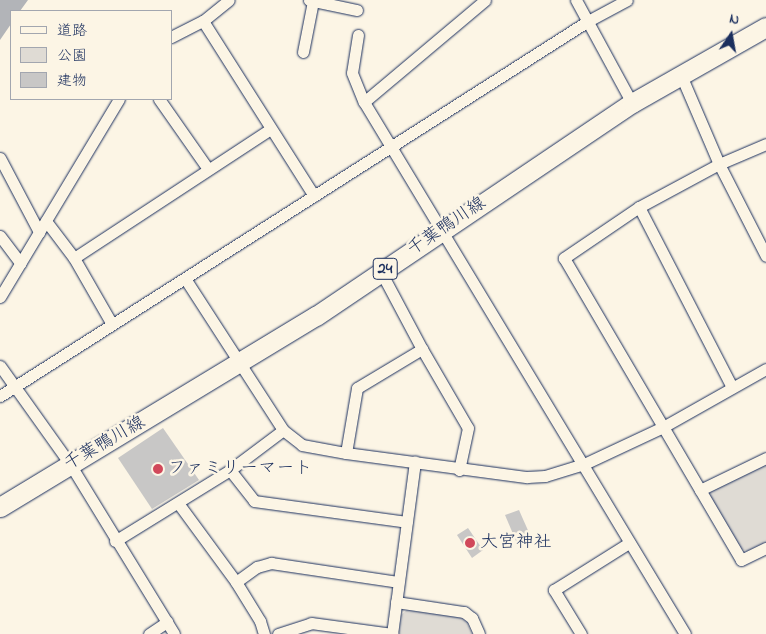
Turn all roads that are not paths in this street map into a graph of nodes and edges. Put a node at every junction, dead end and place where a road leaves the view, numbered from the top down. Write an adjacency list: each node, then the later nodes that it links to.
1 (230, 0): 7 (street)
2 (311, 0): 6 (street); 12 (street)
3 (486, 0): 16 (street)
4 (576, 0): 8 (street)
5 (627, 0): 8 (street)
6 (357, 10)
7 (203, 21): 11 (street); 18 (street)
8 (588, 21): 17 (street); 20 (street)
9 (766, 27): 13 (main road, 千葉鴨川線 / 24)
10 (358, 35): 16 (street)
11 (172, 36)
12 (303, 52)
13 (680, 73): 17 (main road, 千葉鴨川線 / 24); 22 (street)
14 (118, 100): 26 (street)
15 (160, 100): 23 (street)
16 (364, 102): 20 (street)
17 (632, 103): 27 (main road, 千葉鴨川線 / 24)
18 (269, 130): 23 (street); 24 (street)
19 (766, 144): 22 (street)
20 (390, 147): 24 (street); 27 (street)
21 (0, 158): 28 (street)
22 (719, 164): 25 (street); 30 (street)
23 (208, 169): 31 (street)
24 (314, 196): 34 (street)
25 (639, 207): 41 (street); 44 (street)
26 (46, 221): 28 (street); 31 (street)
27 (442, 229): 33 (main road, 千葉鴨川線 / 24); 50 (street)
28 (38, 232): 32 (street)
29 (0, 236): 32 (street)
30 (766, 256)
31 (74, 258): 36 (street)
32 (20, 263): 35 (street)
33 (381, 272): 37 (street); 38 (main road, 千葉鴨川線 / 24)
34 (186, 280): 36 (street); 38 (street)
35 (0, 297)
36 (112, 324): 42 (street)
37 (422, 349): 46 (street); 52 (street)
38 (240, 364): 45 (street); 49 (main road, 千葉鴨川線 / 24)
39 (0, 366): 42 (street)
40 (766, 369): 41 (street)
41 (732, 387): 44 (street)
42 (13, 388): 43 (street); 49 (street)
43 (0, 396)
44 (663, 427): 50 (street); 53 (street)
45 (283, 430): 46 (street); 51 (street)
46 (346, 453): 48 (street)
47 (766, 458): 53 (street)
48 (414, 462): 52 (street); 56 (street)
49 (70, 464): 55 (main road, 千葉鴨川線 / 24); 57 (street)
50 (582, 464): 52 (street); 58 (street)
51 (230, 470): 54 (street); 56 (street)
52 (459, 470)
53 (700, 490): 59 (street)
54 (178, 503): 57 (street); 60 (street)
55 (0, 506)
56 (407, 522): 61 (street)
57 (115, 541): 63 (street)
58 (629, 543): 70 (street); 71 (street)
59 (766, 548)
60 (236, 582): 61 (street); 66 (street)
61 (398, 582): 62 (street)
62 (396, 602): 68 (street); 69 (street)
63 (167, 622): 64 (street); 65 (street)
64 (149, 634)
65 (174, 634)
66 (264, 634)
67 (278, 634): 68 (street)
68 (392, 634)
69 (479, 634)
70 (581, 634)
71 (685, 634)

